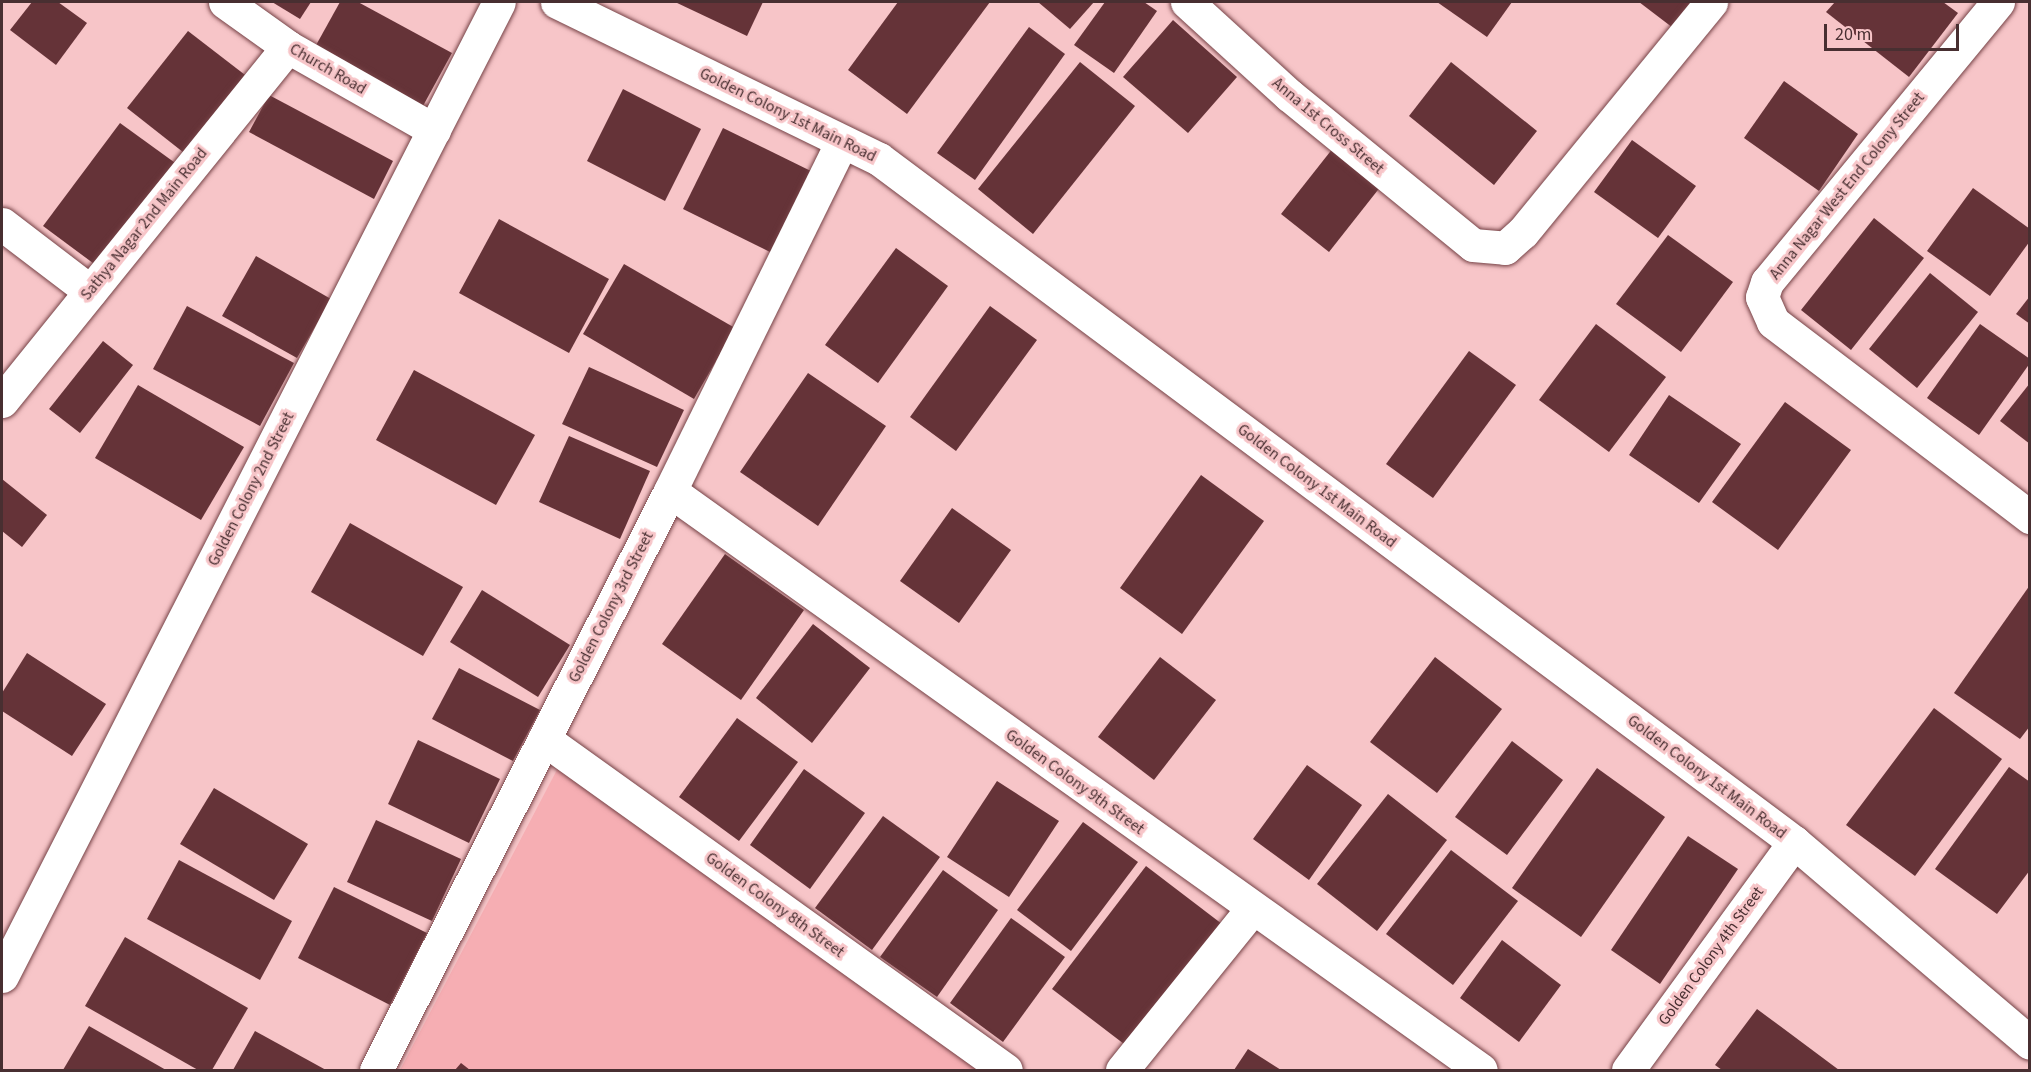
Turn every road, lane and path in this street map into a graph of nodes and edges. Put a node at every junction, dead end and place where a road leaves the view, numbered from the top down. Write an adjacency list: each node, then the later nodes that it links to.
1 (225, 2): 7 (street, Church Road)
2 (499, 2): 8 (street, Golden Colony 2nd Street)
3 (557, 2): 9 (street, Golden Colony 1st Main Road)
4 (1187, 2): 5 (street, Anna 1st Cross Street)
5 (1711, 2)
6 (1998, 2): 14 (street, Anna Nagar West End Colony Street)
7 (288, 47): 8 (street, Church Road); 11 (street, Sathya Nagar 2nd Main Road)
8 (434, 130): 18 (street, Golden Colony 2nd Street)
9 (842, 142): 13 (street, Golden Colony 3rd Street); 16 (street, Golden Colony 1st Main Road)
10 (2, 224): 11 (street)
11 (90, 291): 12 (street, Sathya Nagar 2nd Main Road)
12 (2, 401)
13 (670, 490): 15 (street, Golden Colony 3rd Street); 17 (street, Golden Colony 9th Street)
14 (2027, 511)
15 (544, 739): 20 (street, Golden Colony 3rd Street); 21 (street, Golden Colony 8th Street)
16 (1794, 842): 19 (street, Golden Colony 1st Main Road); 24 (street, Golden Colony 4th Street)
17 (1252, 909): 22 (street); 23 (street, Golden Colony 9th Street)
18 (2, 976)
19 (2030, 1043)
20 (376, 1071)
21 (1006, 1071)
22 (1122, 1071)
23 (1481, 1071)
24 (1628, 1071)

